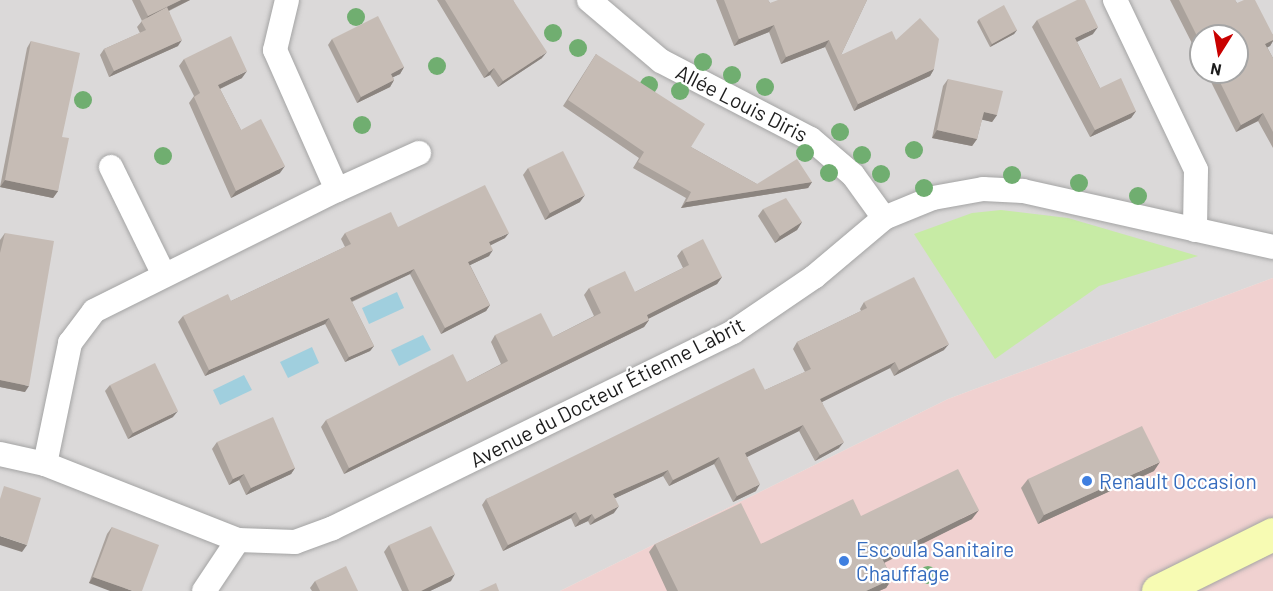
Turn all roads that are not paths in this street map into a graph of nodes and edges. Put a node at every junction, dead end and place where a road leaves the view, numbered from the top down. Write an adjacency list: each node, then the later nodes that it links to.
1 (286, 0): 6 (street)
2 (1115, 0): 8 (street)
3 (602, 4): 7 (street, Allée Louis Diris)
4 (419, 153): 6 (street)
5 (111, 167): 10 (street)
6 (337, 190): 10 (street)
7 (884, 218): 8 (street, Avenue du Docteur Étienne Labrit); 14 (street, Avenue du Docteur Étienne Labrit)
8 (1195, 230): 9 (street, Avenue du Docteur Étienne Labrit)
9 (1273, 247)
10 (163, 273): 12 (street)
11 (0, 454): 12 (street, Avenue du Docteur Étienne Labrit)
12 (45, 464): 14 (street, Avenue du Docteur Étienne Labrit)
13 (1273, 534): 16 (main road)
14 (238, 540): 15 (street)
15 (204, 591)
16 (1158, 591)

